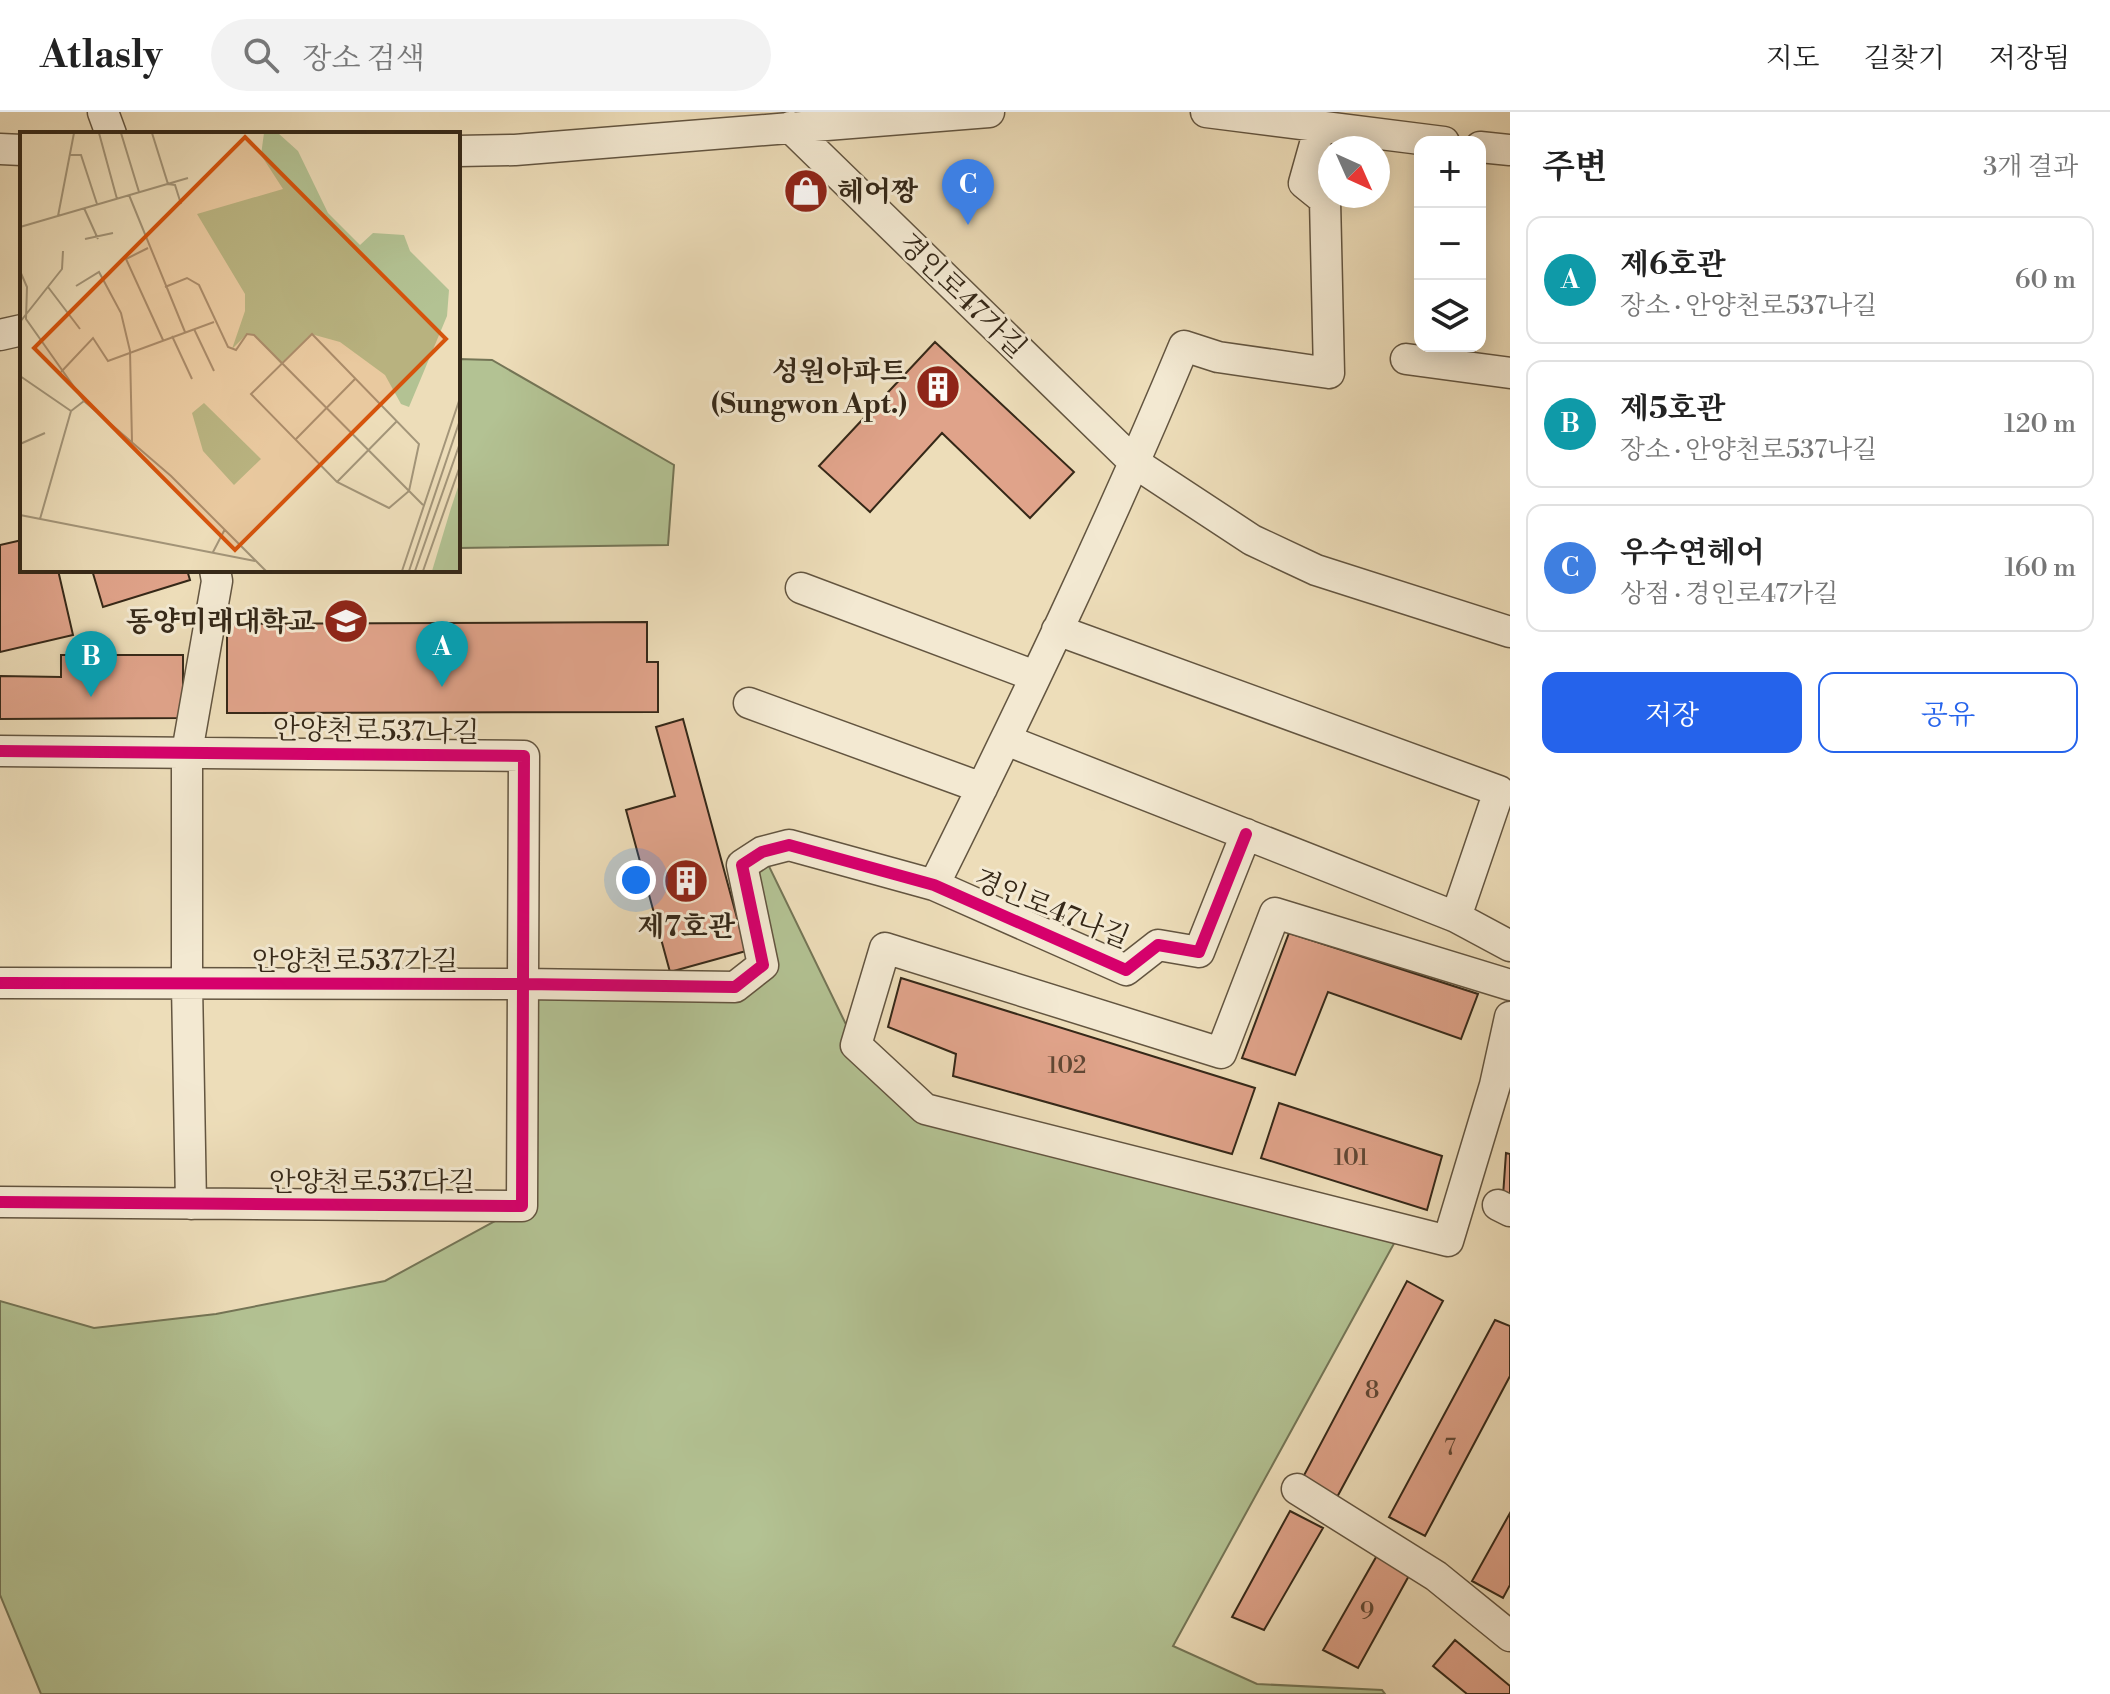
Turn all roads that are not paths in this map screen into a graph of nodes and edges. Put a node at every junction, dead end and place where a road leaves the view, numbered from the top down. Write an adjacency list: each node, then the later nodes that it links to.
1 (103, 112): 7 (street)
2 (989, 112): 4 (street)
3 (1206, 112): 5 (street)
4 (920, 114): 6 (street)
5 (1320, 126): 8 (street); 18 (street)
6 (790, 127): 13 (street); 18 (street, 경인로47가길)
7 (110, 132)
8 (1414, 138)
9 (1486, 148): 12 (street)
10 (0, 149): 11 (street)
11 (20, 150)
12 (1510, 150)
13 (460, 151)
14 (20, 330): 15 (street)
15 (0, 335)
16 (1406, 359): 17 (street)
17 (1510, 373)
18 (1135, 463): 21 (street, 경인로47나길); 22 (street, 경인로47가길)
19 (215, 572): 27 (street)
20 (801, 588): 23 (street)
21 (1057, 630): 23 (street, 경인로47나길); 32 (street)
22 (1510, 632)
23 (1035, 676): 25 (street, 경인로47나길)
24 (749, 703): 28 (street)
25 (1006, 740): 28 (street, 경인로47나길); 29 (street)
26 (0, 751): 27 (street, 안양천로537나길)
27 (187, 752): 35 (street); 36 (street, 안양천로537나길)
28 (982, 788): 31 (street, 경인로47나길)
29 (1246, 834): 31 (street, 경인로47나길); 32 (street)
30 (762, 852): 31 (street, 경인로47나길); 36 (street, 안양천로537가길)
31 (934, 885)
32 (1456, 917): 33 (street)
33 (1510, 946)
34 (0, 983): 35 (street, 안양천로537가길)
35 (187, 984): 36 (street, 안양천로537가길); 41 (street)
36 (524, 984): 41 (street, 안양천로537다길)
37 (1510, 985): 39 (street)
38 (1510, 1017): 39 (street)
39 (1503, 1088)
40 (0, 1202): 41 (street, 안양천로537다길)
41 (191, 1204)
42 (1297, 1489): 43 (street)
43 (1506, 1624)

